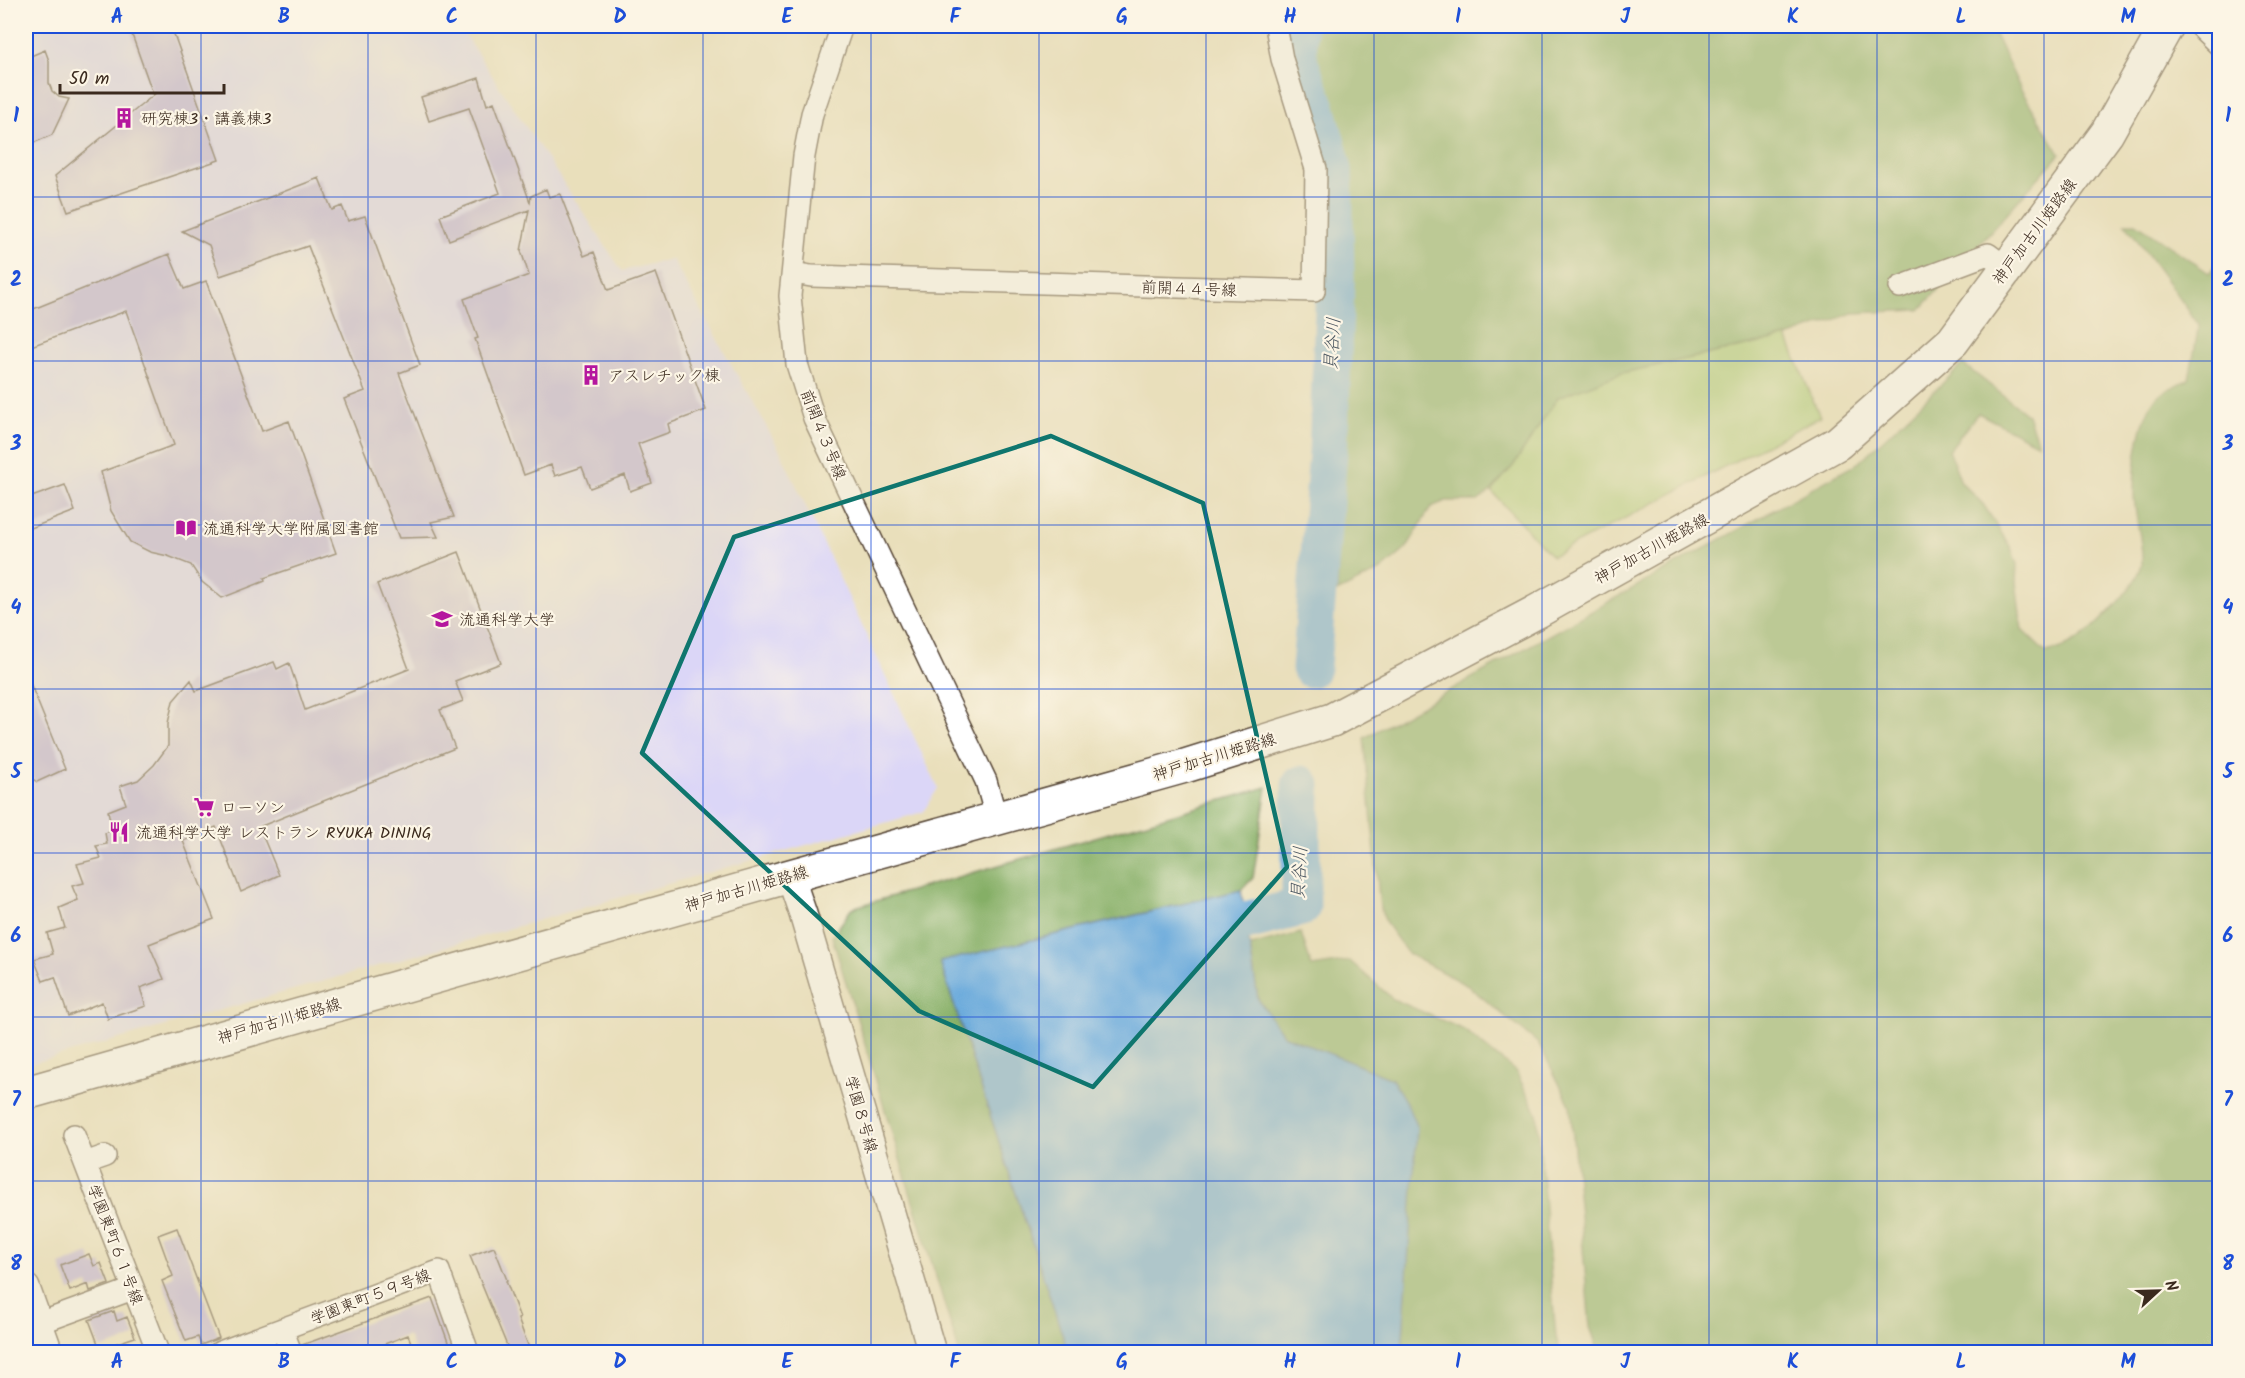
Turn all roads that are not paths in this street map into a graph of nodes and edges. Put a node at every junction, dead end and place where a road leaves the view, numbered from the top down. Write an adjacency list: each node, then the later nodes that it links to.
1 (842, 26): 7 (street, 前開４３号線)
2 (1276, 26): 7 (street, 前開４４号線)
3 (2167, 26): 6 (main road, 神戸加古川姫路線)
4 (2199, 26): 5 (street)
5 (2220, 46)
6 (2007, 268): 8 (street); 9 (main road, 神戸加古川姫路線)
7 (793, 273): 9 (street, 前開４３号線)
8 (1900, 287)
9 (996, 817): 10 (main road, 神戸加古川姫路線)
10 (789, 876): 11 (main road, 神戸加古川姫路線); 17 (street, 学園８号線)
11 (26, 1093)
12 (74, 1135): 14 (street, 学園東町６１号線)
13 (26, 1288): 15 (street)
14 (133, 1288): 15 (street); 19 (street, 学園東町６１号線)
15 (32, 1326): 18 (street)
16 (282, 1329): 20 (street, 学園東町５９号線); 21 (street); 22 (street, 学園東町５９号線)
17 (925, 1351)
18 (48, 1353)
19 (158, 1353)
20 (220, 1353)
21 (291, 1353)
22 (468, 1353)

